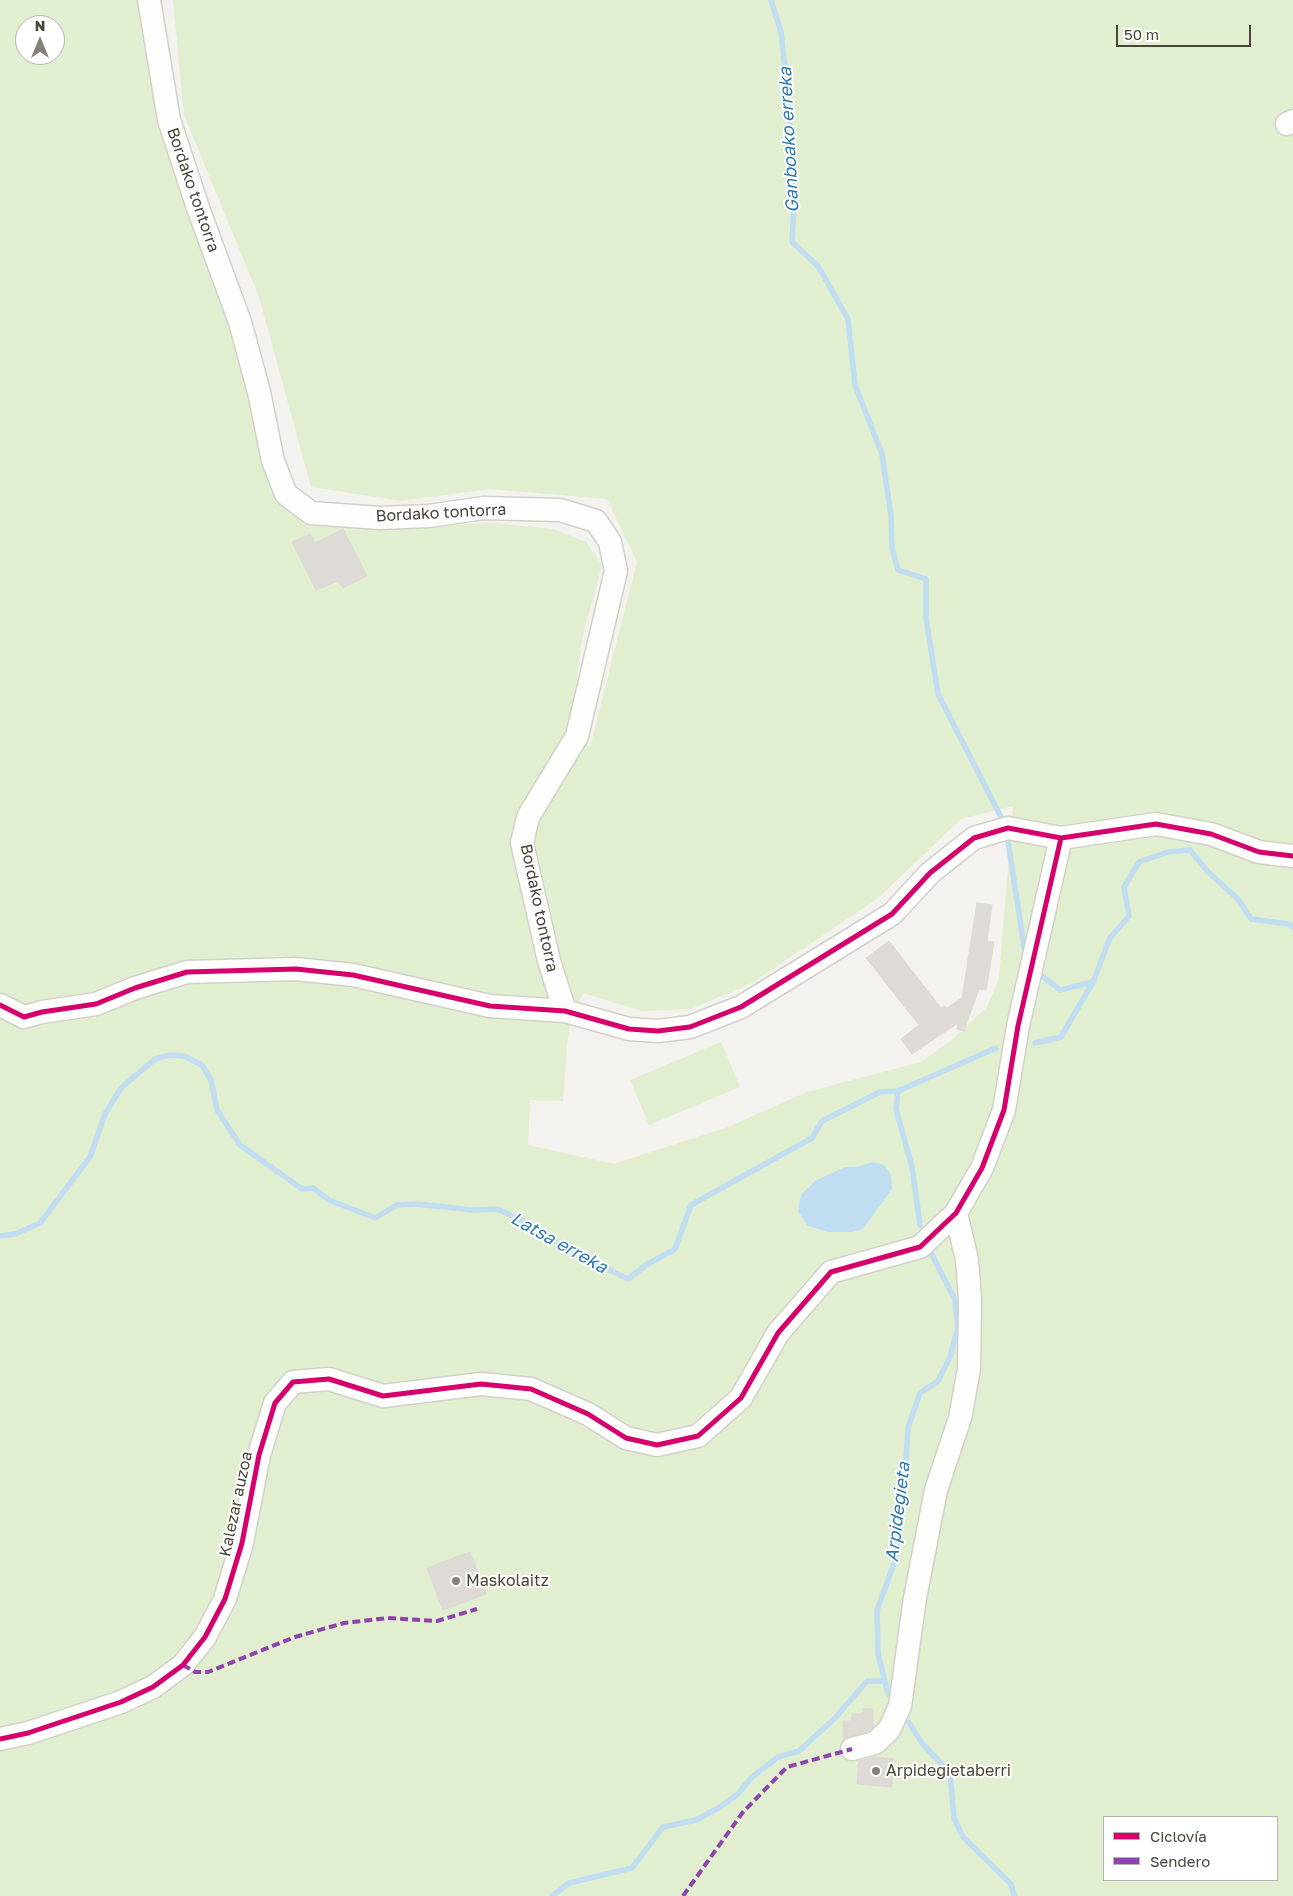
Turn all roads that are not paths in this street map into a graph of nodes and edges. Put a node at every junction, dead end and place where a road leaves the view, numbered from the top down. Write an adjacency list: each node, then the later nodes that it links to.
1 (149, 0): 5 (street, Bordako tontorra)
2 (1062, 838): 3 (street); 5 (street); 6 (street, Kalezar auzoa)
3 (1293, 856)
4 (0, 1005): 5 (street)
5 (565, 1011)
6 (956, 1213): 7 (street, Kalezar auzoa); 8 (street)
7 (0, 1739)
8 (852, 1749)

